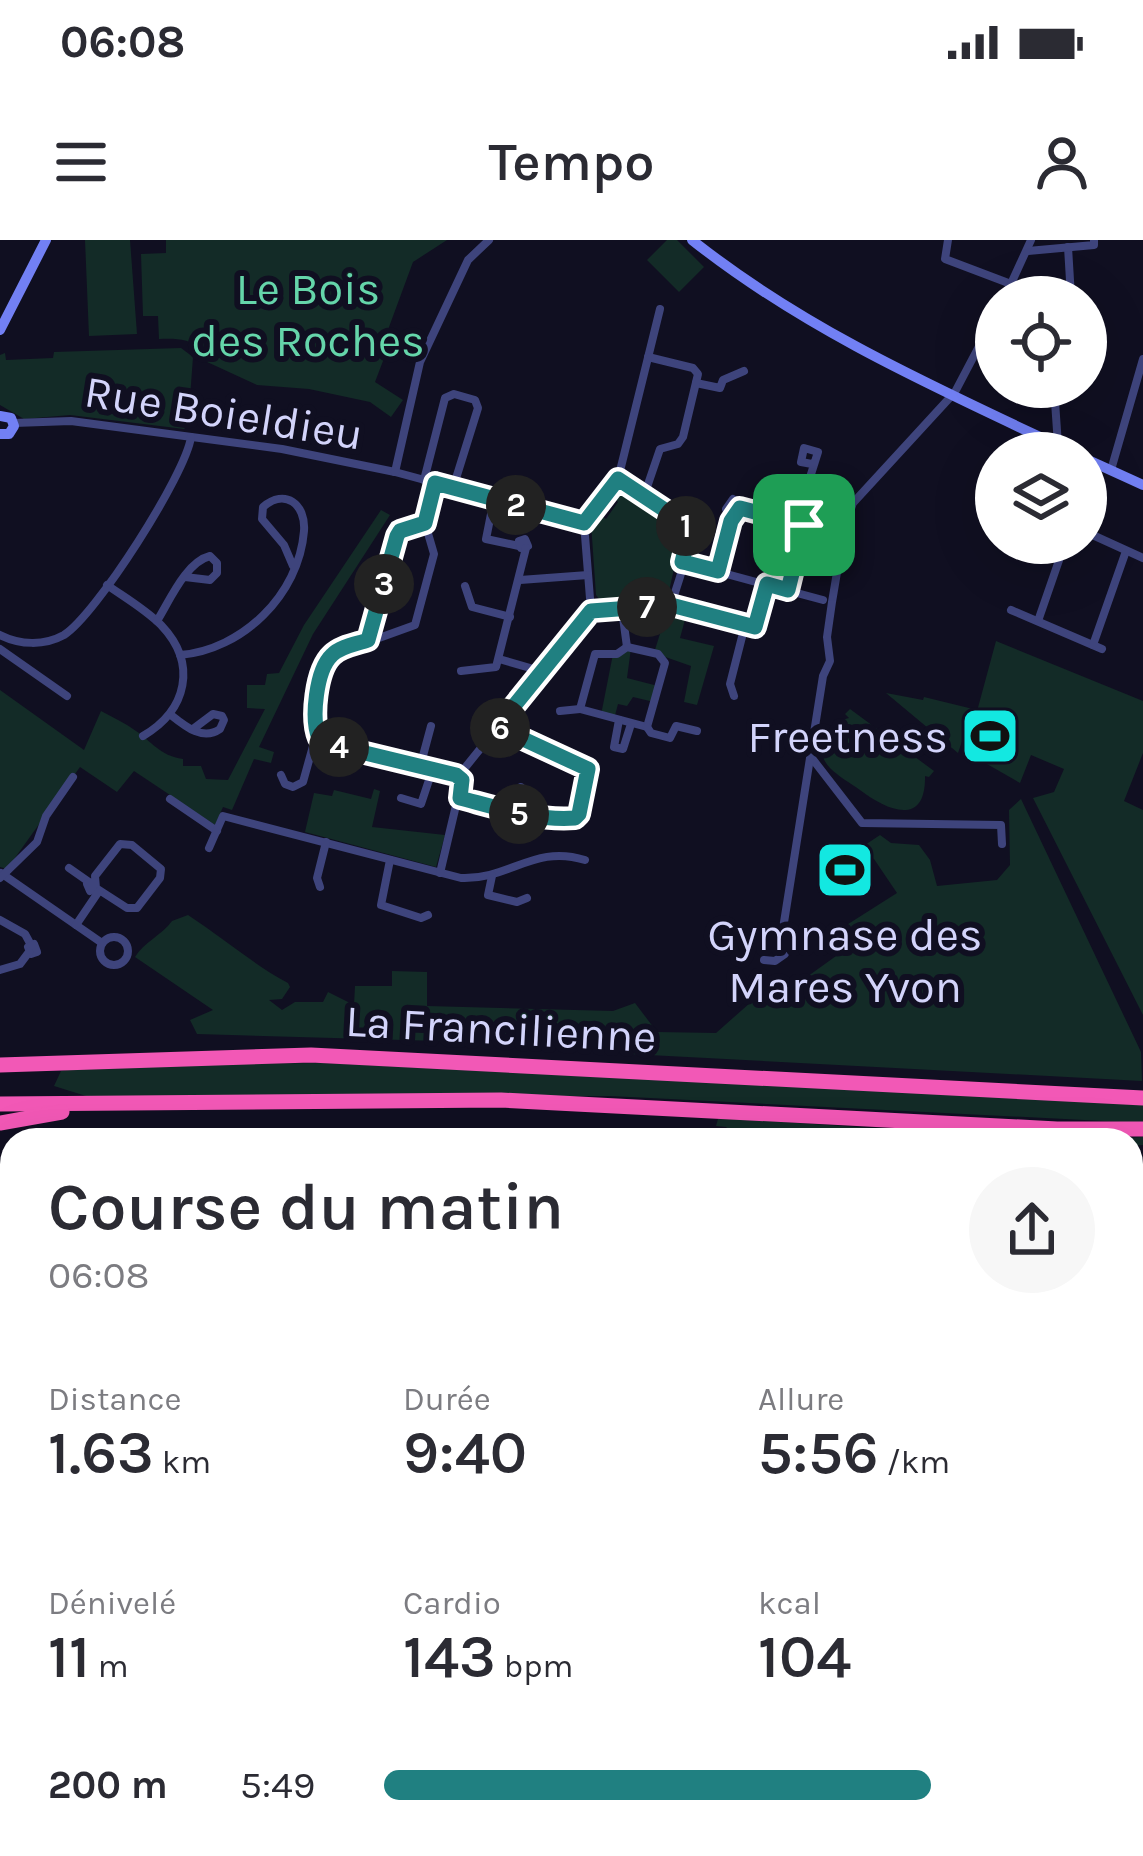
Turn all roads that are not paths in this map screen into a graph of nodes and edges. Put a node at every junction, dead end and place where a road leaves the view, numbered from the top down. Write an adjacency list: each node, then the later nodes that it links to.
1 (46, 240): 13 (street)
2 (489, 240): 28 (street)
3 (695, 240): 20 (street)
4 (948, 240): 9 (street)
5 (1031, 240): 8 (street)
6 (1094, 242): 7 (street)
7 (1068, 247): 8 (street); 11 (street)
8 (1028, 251): 10 (street)
9 (990, 276)
10 (1015, 276)
11 (1070, 276)
12 (660, 309): 15 (street)
13 (0, 330)
14 (975, 355): 20 (street)
15 (649, 357): 18 (street); 29 (street)
16 (1143, 359): 19 (street)
17 (744, 371): 18 (street)
18 (696, 383): 33 (street)
19 (1140, 386): 27 (street)
20 (953, 396): 23 (street); 83 (street)
21 (1, 415): 22 (street)
22 (9, 429): 24 (street, Rue Boieldieu)
23 (1030, 432)
24 (191, 437): 28 (street, Rue Boieldieu); 49 (street)
25 (812, 464): 37 (street)
26 (1107, 468): 27 (street)
27 (1111, 470): 31 (street)
28 (395, 472): 30 (street, Rue Boieldieu)
29 (618, 479): 33 (street); 36 (street)
30 (429, 482): 32 (street, Rue Boieldieu); 32 (street); 35 (street)
31 (1143, 485)
32 (453, 488): 34 (street, Rue Boieldieu)
33 (644, 496): 41 (street)
34 (494, 499): 36 (street, Rue Boieldieu); 47 (street)
35 (425, 523): 62 (street); 62 (street)
36 (584, 523): 45 (street)
37 (804, 525): 44 (street); 51 (street)
38 (1107, 541): 39 (street)
39 (1126, 550): 40 (street); 59 (street)
40 (1143, 558)
41 (682, 562): 44 (street); 53 (street)
42 (1058, 564): 59 (street)
43 (293, 566): 43 (street); 65 (street)
44 (718, 571): 48 (street)
45 (588, 575): 47 (street); 56 (street)
46 (185, 578): 58 (street)
47 (520, 580): 57 (street)
48 (767, 584): 51 (street); 60 (street)
49 (106, 585): 58 (street); 61 (street)
50 (465, 586): 57 (street)
51 (788, 590): 52 (street)
52 (823, 600)
53 (671, 605): 54 (street); 60 (street)
54 (622, 610): 56 (street); 63 (street)
55 (1011, 610): 59 (street)
56 (591, 611): 68 (street)
57 (510, 617): 66 (street)
58 (158, 621): 65 (street)
59 (1038, 621)
60 (755, 627): 70 (street)
61 (0, 635)
62 (368, 640): 82 (street)
63 (627, 647): 71 (street); 78 (street)
64 (0, 649): 69 (street)
65 (180, 655): 73 (street)
66 (499, 658): 67 (street); 68 (street)
67 (461, 670)
68 (544, 672): 77 (street)
69 (67, 696)
70 (734, 696)
71 (580, 709): 72 (street); 74 (street)
72 (560, 711)
73 (171, 715): 79 (street); 81 (street)
74 (619, 720): 75 (street); 75 (street)
75 (631, 723): 78 (street)
76 (431, 726): 84 (street)
77 (497, 727): 87 (street); 93 (street)
78 (647, 728): 80 (street)
79 (193, 729)
80 (697, 731)
81 (142, 736)
82 (319, 738): 84 (street); 86 (street)
83 (811, 755): 96 (street); 111 (street)
84 (420, 767): 85 (street)
85 (432, 771): 87 (street); 92 (street)
86 (281, 775)
87 (461, 775): 90 (street)
88 (74, 777): 102 (street)
89 (521, 787): 93 (street)
90 (460, 798): 93 (street); 101 (street)
91 (170, 799): 94 (street)
92 (401, 799)
93 (514, 813)
94 (218, 831): 95 (street); 97 (street)
95 (326, 842): 98 (street); 105 (street)
96 (1002, 844)
97 (209, 848)
98 (390, 860): 101 (street); 107 (street)
99 (585, 860): 103 (street)
100 (69, 868): 104 (street)
101 (440, 873): 103 (street)
102 (1, 875): 109 (street)
103 (492, 877): 106 (street)
104 (94, 886): 104 (street); 109 (street)
105 (320, 887)
106 (527, 898)
107 (428, 915)
108 (0, 920): 112 (street)
109 (76, 925): 110 (street)
110 (102, 943)
111 (764, 960)
112 (0, 970)
113 (0, 1065): 114 (highway, La Francilienne)
114 (1143, 1098)
115 (93, 1103): 116 (highway, La Francilienne); 117 (highway); 118 (highway, La Francilienne)
116 (0, 1105)
117 (0, 1123)
118 (1037, 1128)

